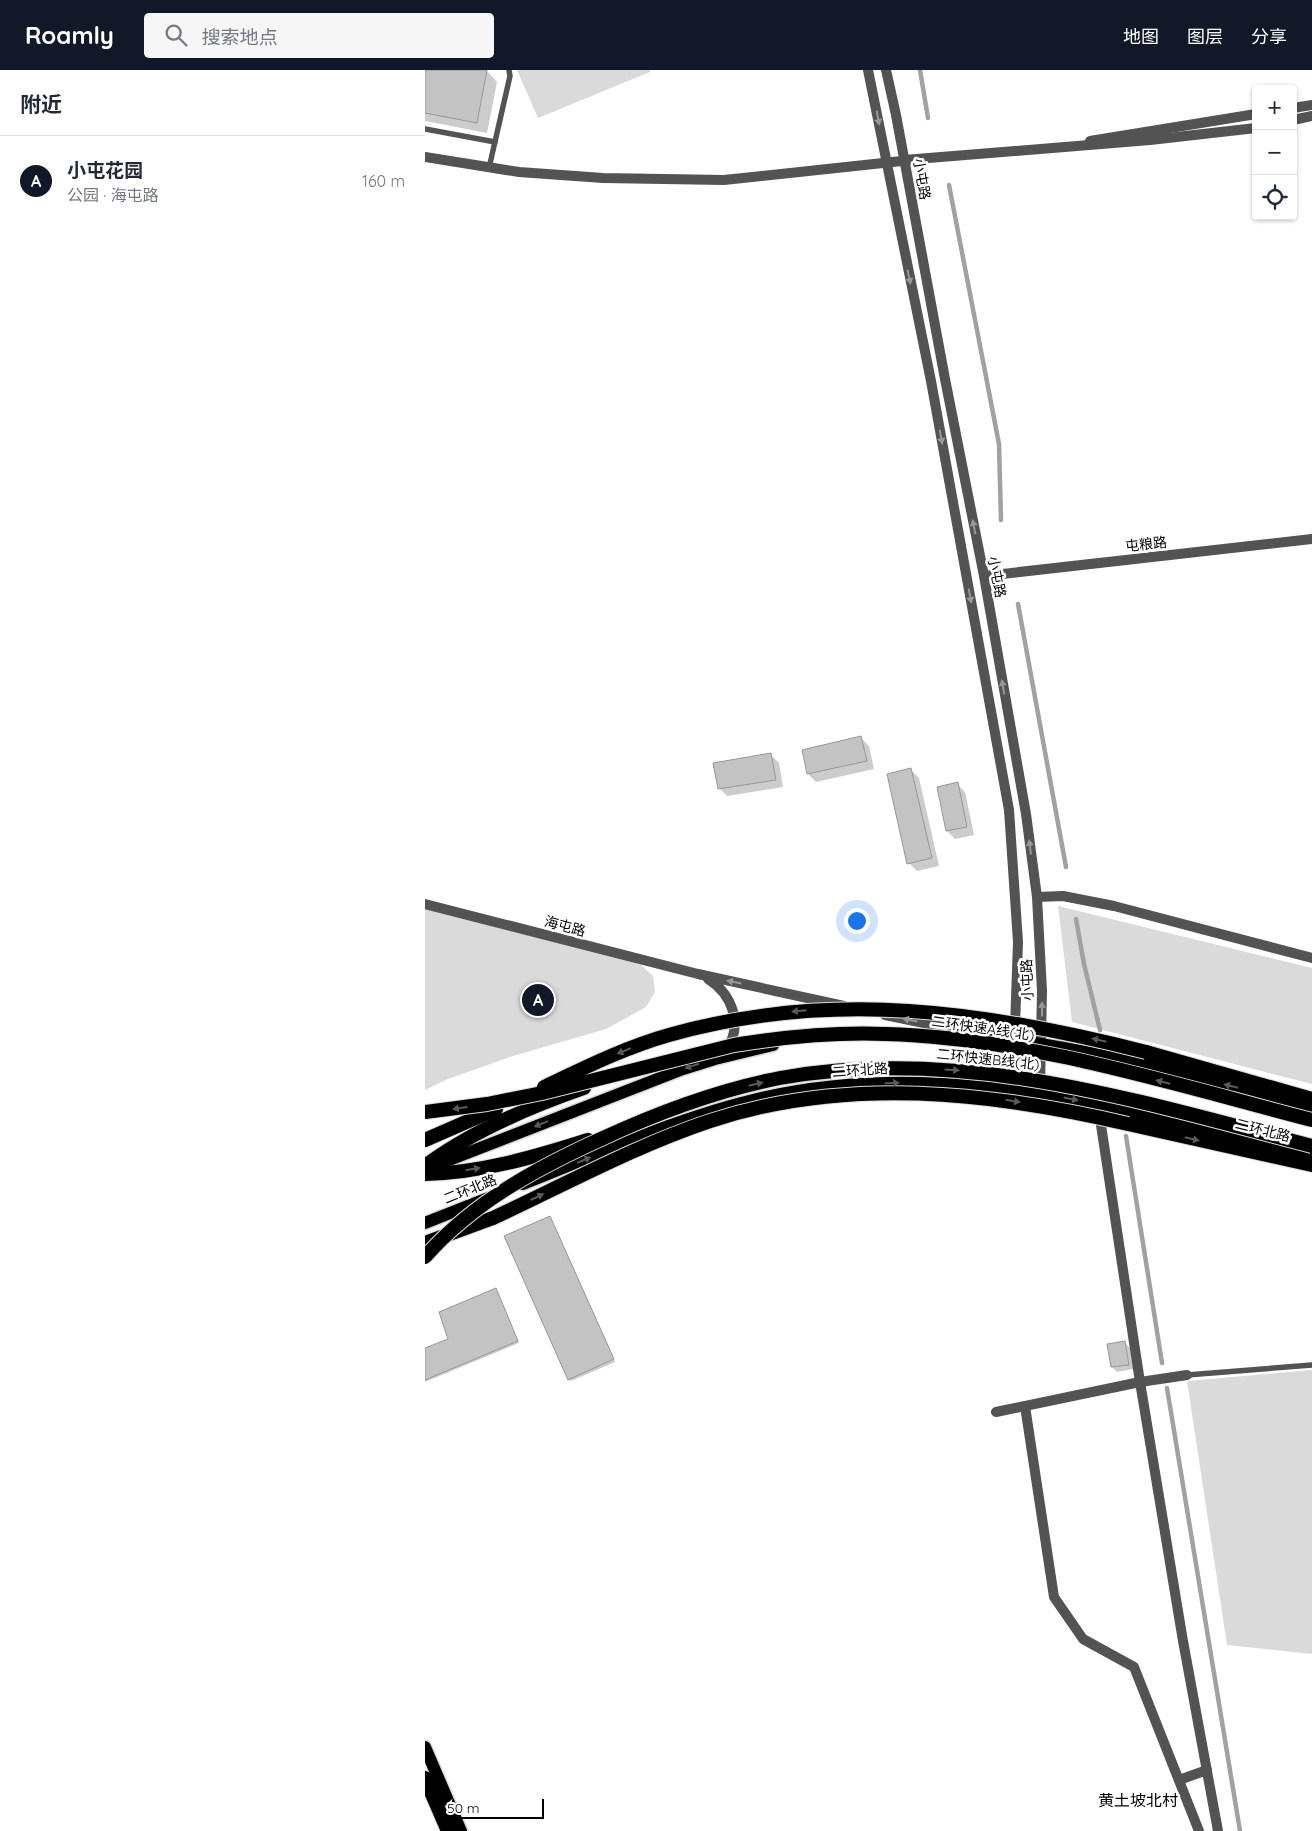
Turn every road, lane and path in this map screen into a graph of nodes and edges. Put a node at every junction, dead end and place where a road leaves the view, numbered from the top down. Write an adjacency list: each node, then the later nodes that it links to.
1 (509, 70): 11 (lane)
2 (868, 70): 14 (street, 小屯路, one-way to 14)
3 (886, 70): 13 (street, 小屯路)
4 (1312, 105): 5 (street)
5 (1297, 107)
6 (1252, 115): 13 (street)
7 (1312, 116): 8 (street)
8 (1297, 119)
9 (1252, 128): 13 (street)
10 (425, 129): 11 (lane)
11 (495, 142): 15 (lane)
12 (425, 157): 15 (street)
13 (904, 160): 14 (street); 17 (street, 小屯路, one-way to 13)
14 (885, 162): 15 (street); 22 (street, 小屯路, one-way to 22)
15 (489, 168)
16 (1312, 539): 17 (street, 屯粮路)
17 (984, 576): 18 (street, 小屯路, one-way to 17)
18 (1037, 897): 20 (street); 23 (street, 小屯路, one-way to 18)
19 (425, 904): 21 (street, 海屯路)
20 (1312, 958)
21 (698, 974): 22 (street, one-way to 21); 24 (street)
22 (1012, 1039): 23 (main road); 24 (main road); 26 (street, 小屯路)
23 (1041, 1043): 27 (street, 小屯路); 30 (main road, one-way to 23)
24 (715, 1059): 38 (main road, one-way to 38)
25 (644, 1068): 31 (highway, one-way to 31, bridge); 33 (highway, 二环快速A线(北), one-way to 25, bridge); 38 (highway, bridge)
26 (1013, 1089): 27 (main road, 二环北路); 40 (main road, 二环北路, one-way to 26)
27 (1040, 1093): 29 (main road, 二环北路, one-way to 29)
28 (1312, 1099): 34 (highway, one-way to 34, bridge)
29 (1098, 1104): 36 (main road, 二环北路); 45 (street)
30 (1312, 1107)
31 (425, 1112)
32 (659, 1114): 35 (highway, 二环快速B线(北), one-way to 35, bridge); 39 (highway, one-way to 32, bridge); 42 (highway, bridge)
33 (1312, 1120)
34 (425, 1140)
35 (1312, 1146)
36 (1312, 1158)
37 (1312, 1165): 41 (highway, one-way to 37, bridge)
38 (425, 1168)
39 (425, 1174)
40 (425, 1223)
41 (429, 1243)
42 (425, 1256)
43 (1312, 1365): 44 (lane)
44 (1187, 1374): 45 (street)
45 (1140, 1382): 46 (street); 49 (street)
46 (1025, 1406): 47 (street); 51 (street)
47 (996, 1412)
48 (425, 1747): 53 (main road)
49 (1207, 1770): 51 (street); 55 (street)
50 (425, 1778): 52 (highway)
51 (1179, 1780): 54 (street)
52 (448, 1831)
53 (461, 1831)
54 (1199, 1831)
55 (1218, 1831)

